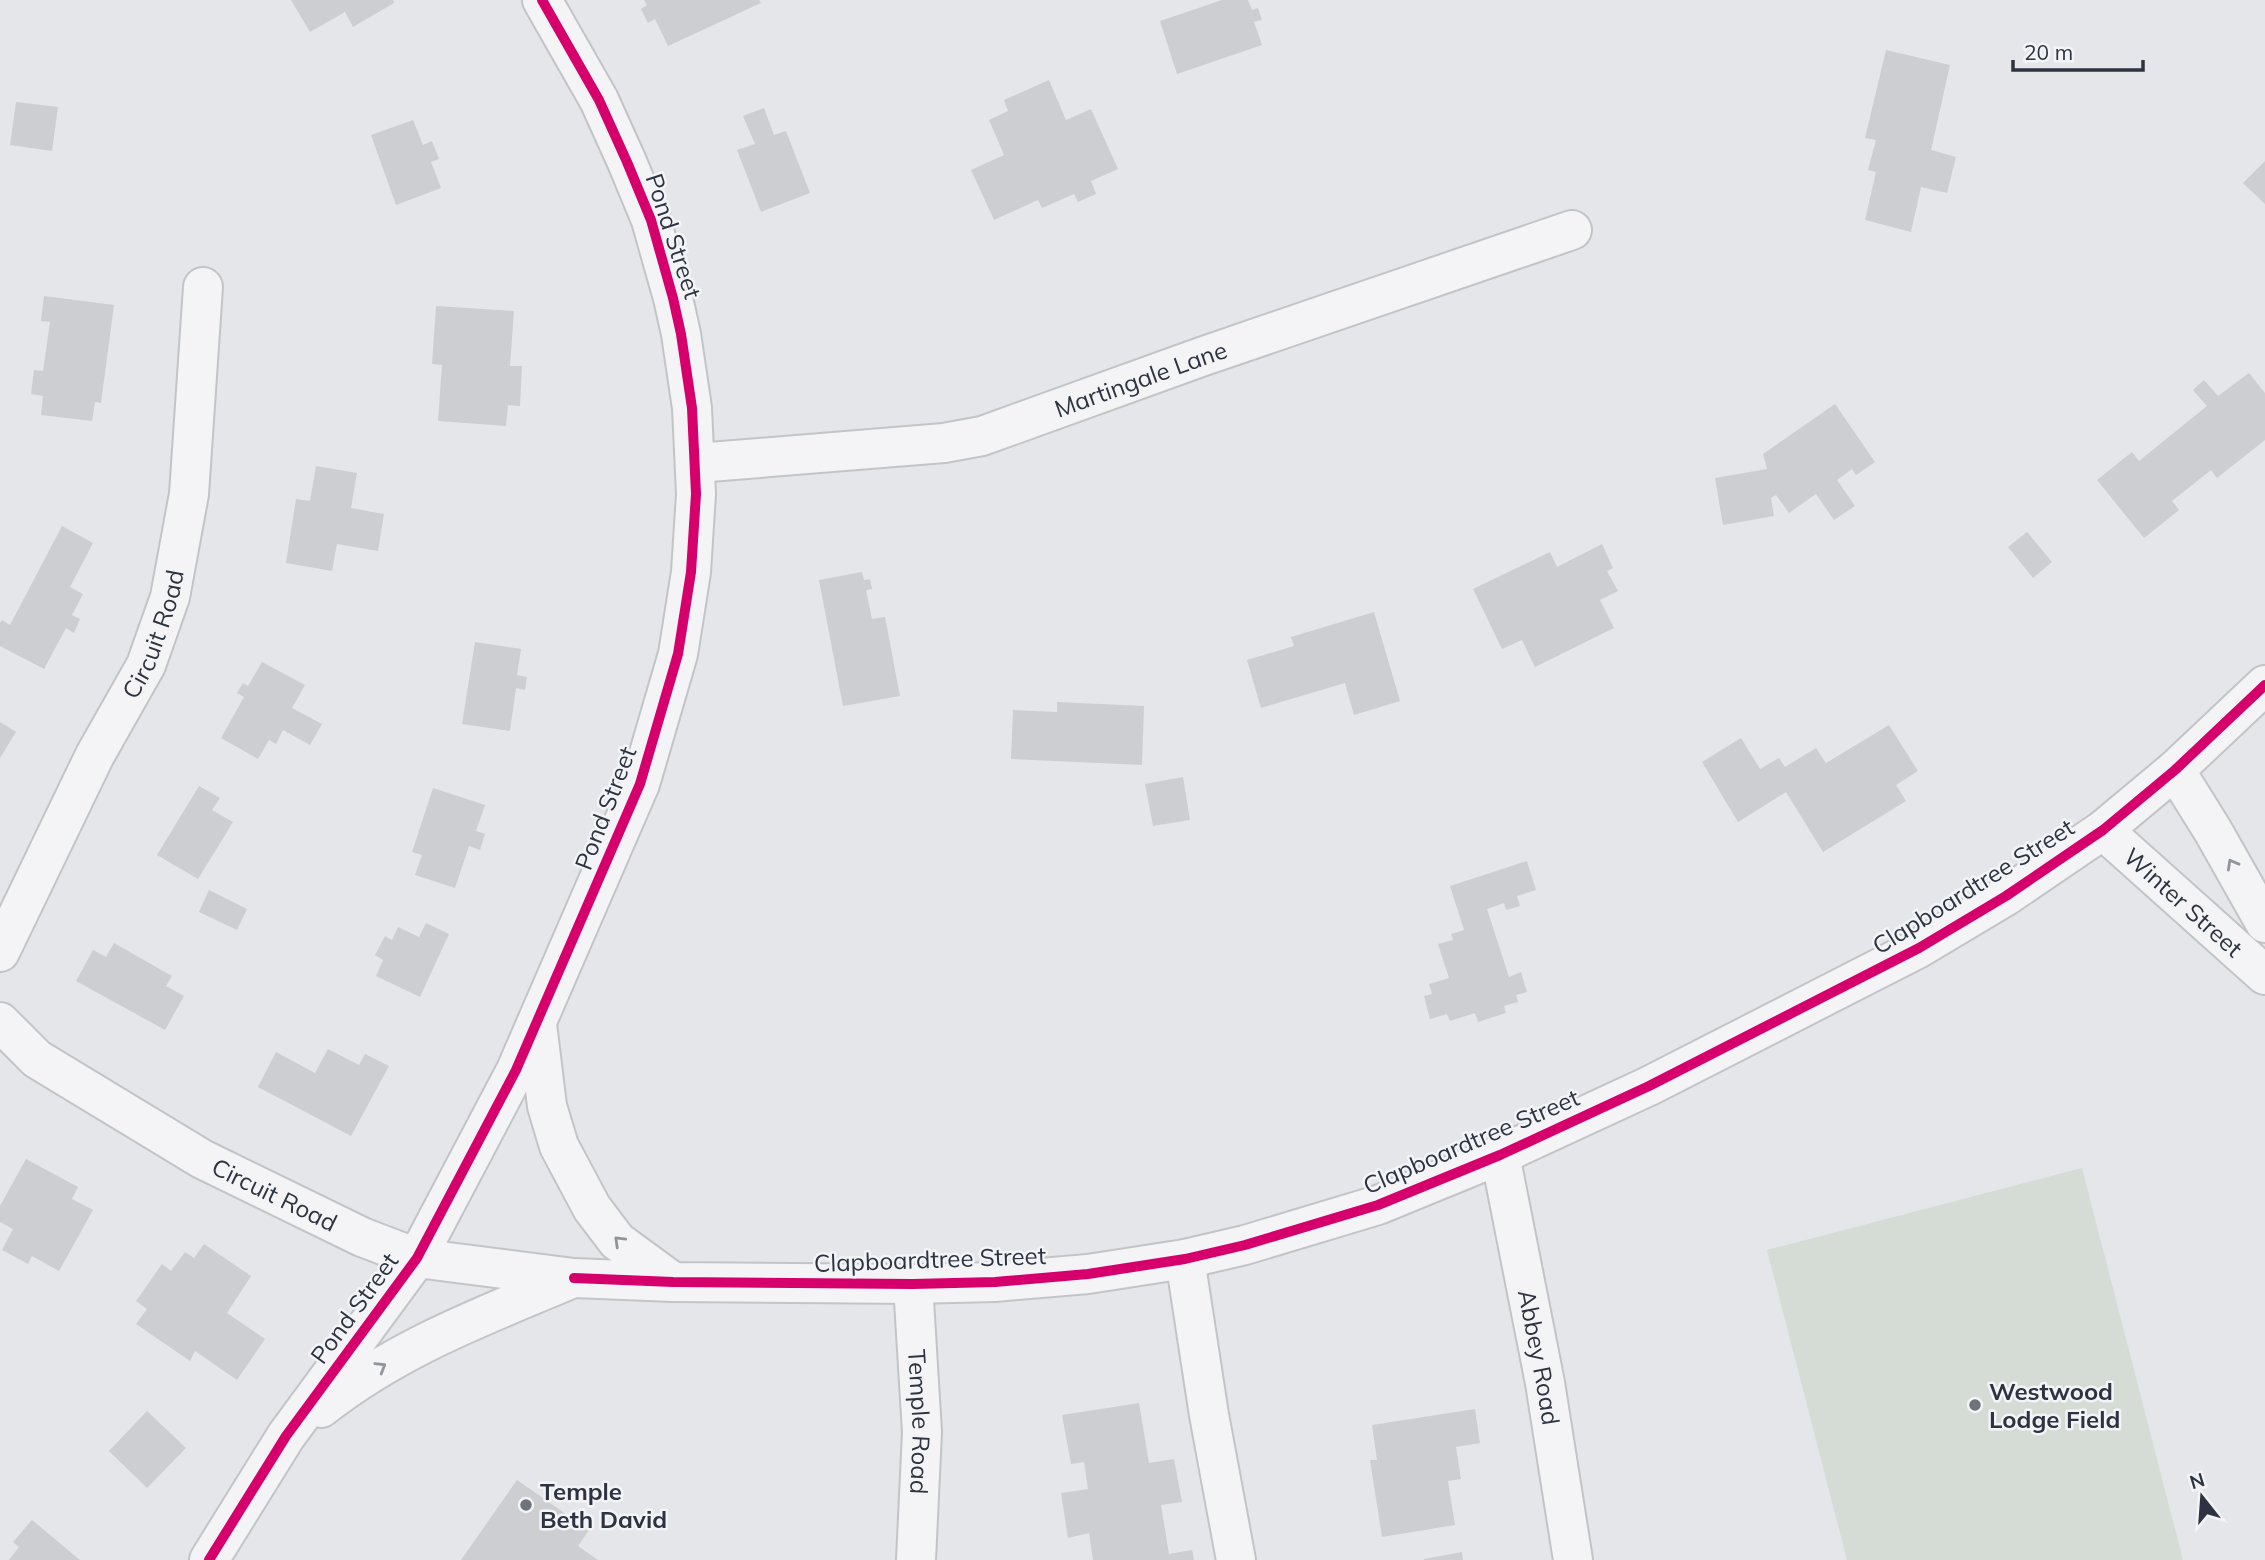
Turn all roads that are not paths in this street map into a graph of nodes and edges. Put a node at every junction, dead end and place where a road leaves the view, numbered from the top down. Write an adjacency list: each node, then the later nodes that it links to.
1 (542, 0): 4 (street, Pond Street)
2 (1572, 230): 4 (street, Martingale Lane)
3 (203, 286): 9 (street, Circuit Road)
4 (696, 463): 12 (street, Pond Street)
5 (2265, 685): 6 (street, Clapboardtree Street)
6 (2175, 770): 7 (street, Clapboardtree Street); 8 (street, Winter Street, one-way to 6)
7 (2103, 830): 10 (street, Winter Street); 13 (street, Clapboardtree Street)
8 (2265, 923)
9 (0, 952)
10 (2265, 975)
11 (0, 1022): 14 (street, Circuit Road)
12 (537, 1024): 14 (street, Pond Street); 17 (street, one-way to 12)
13 (1500, 1156): 15 (street, Clapboardtree Street); 23 (street, Abbey Road)
14 (417, 1258): 16 (street, Clapboardtree Street); 19 (street, Pond Street)
15 (1185, 1259): 18 (street, Clapboardtree Street); 22 (street)
16 (573, 1278): 17 (street, Clapboardtree Street); 19 (street, Pond Street, one-way to 16)
17 (673, 1282): 18 (street, Clapboardtree Street)
18 (913, 1284): 21 (street, Temple Road)
19 (286, 1436): 20 (street, Pond Street)
20 (209, 1560)
21 (916, 1560)
22 (1236, 1560)
23 (1573, 1560)

